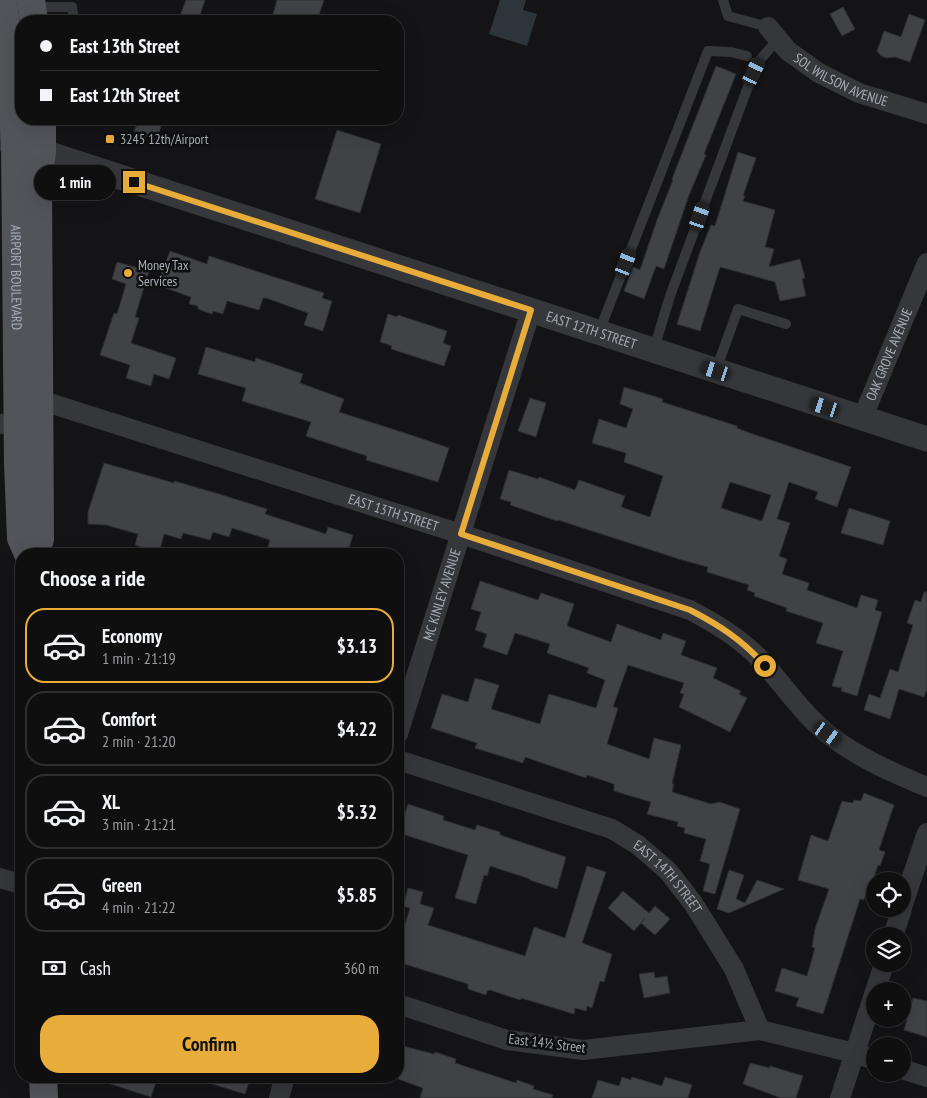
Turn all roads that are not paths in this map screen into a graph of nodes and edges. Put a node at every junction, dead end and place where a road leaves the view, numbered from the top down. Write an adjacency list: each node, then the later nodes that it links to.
1 (3, 0): 9 (main road, AIRPORT BOULEVARD)
2 (723, 0): 5 (lane)
3 (32, 9): 4 (lane)
4 (73, 15)
5 (773, 33): 7 (street, SOL WILSON AVENUE); 15 (lane)
6 (747, 56): 14 (lane)
7 (927, 114)
8 (42, 125): 10 (main road, AIRPORT BOULEVARD)
9 (8, 141): 10 (street, EAST 12TH STREET); 19 (main road, AIRPORT BOULEVARD)
10 (42, 152): 12 (street, EAST 12TH STREET); 17 (main road, AIRPORT BOULEVARD)
11 (927, 264): 18 (street, OAK GROVE AVENUE)
12 (531, 310): 14 (street, EAST 12TH STREET); 21 (street, MC KINLEY AVENUE)
13 (786, 324): 16 (lane)
14 (599, 333): 15 (street, EAST 12TH STREET)
15 (654, 351): 16 (street, EAST 12TH STREET)
16 (716, 371): 18 (street, EAST 12TH STREET)
17 (40, 400): 21 (street, EAST 13TH STREET); 23 (main road, AIRPORT BOULEVARD)
18 (862, 419): 20 (street, EAST 12TH STREET)
19 (9, 423): 22 (main road, AIRPORT BOULEVARD)
20 (927, 439)
21 (461, 534): 24 (street, MC KINLEY AVENUE); 26 (street, EAST 13TH STREET)
22 (25, 548)
23 (36, 548)
24 (404, 715)
25 (404, 762): 33 (street, EAST 14TH STREET)
26 (927, 787)
27 (927, 832): 29 (street)
28 (0, 878): 30 (street)
29 (911, 881)
30 (15, 882)
31 (881, 972): 34 (street)
32 (404, 1006): 33 (street, East 14½ Street)
33 (760, 1030): 34 (street)
34 (854, 1053): 35 (street); 42 (street)
35 (866, 1057)
36 (911, 1072): 37 (street)
37 (927, 1077)
38 (43, 1083): 40 (main road)
39 (284, 1083): 41 (street)
40 (44, 1098)
41 (279, 1098)
42 (840, 1098)

